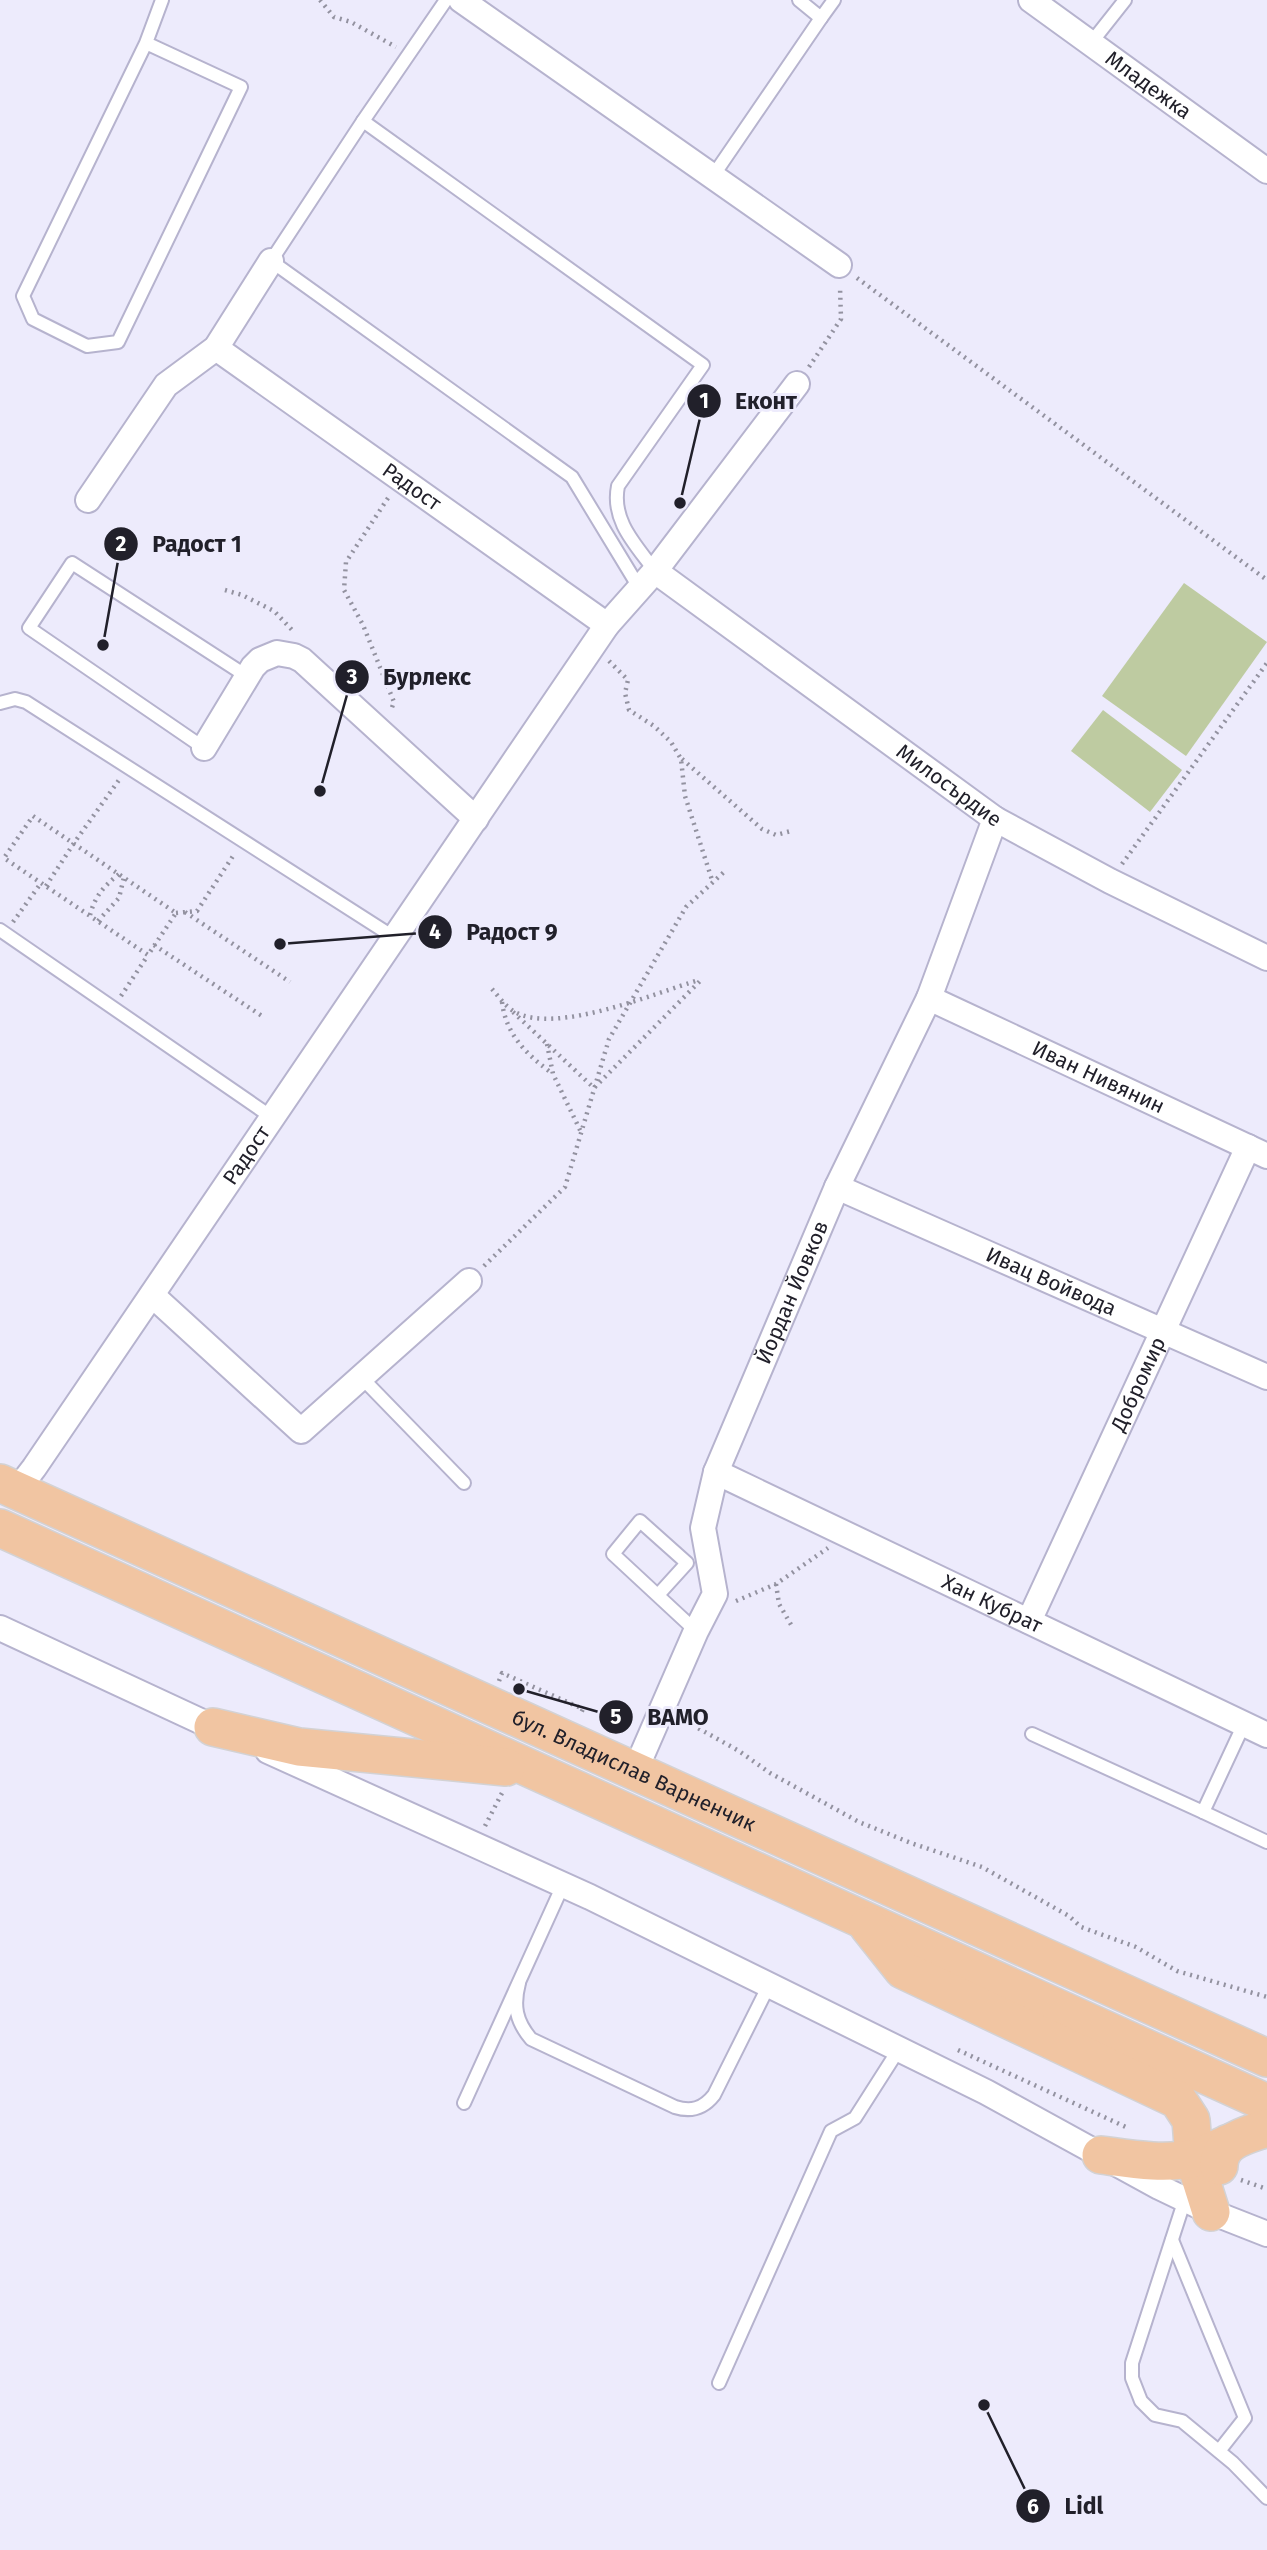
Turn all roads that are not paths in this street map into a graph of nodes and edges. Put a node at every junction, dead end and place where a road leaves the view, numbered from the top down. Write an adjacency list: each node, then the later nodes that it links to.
1 (162, 0): 9 (lane)
2 (446, 0): 11 (lane)
3 (461, 0): 13 (street)
4 (799, 0): 8 (lane)
5 (834, 0): 8 (lane)
6 (1031, 0): 10 (street, Младежка)
7 (1125, 0): 10 (lane)
8 (821, 18): 13 (lane)
9 (146, 43): 9 (lane)
10 (1091, 43): 12 (street, Младежка)
11 (363, 121): 14 (lane); 19 (lane)
12 (1267, 171)
13 (713, 176): 15 (street)
14 (271, 261): 16 (street); 19 (lane)
15 (839, 265)
16 (216, 348): 18 (street); 20 (street, Радост)
17 (797, 384): 19 (street, Радост)
18 (88, 500)
19 (647, 580): 20 (street, Радост); 25 (street, Милосърдие)
20 (607, 625): 24 (street, Радост)
21 (248, 677): 23 (street); 23 (lane); 24 (street)
22 (0, 703): 27 (lane)
23 (204, 747)
24 (476, 819): 27 (street, Радост)
25 (995, 819): 28 (street, Милосърдие); 29 (street, Йордан Йовков)
26 (3, 932): 30 (lane)
27 (395, 938): 30 (street, Радост)
28 (1267, 958)
29 (929, 998): 31 (street, Иван Нивянин); 32 (street, Йордан Йовков)
30 (273, 1118): 34 (street, Радост)
31 (1257, 1152): 35 (street, Добромир)
32 (837, 1187): 35 (street, Ивац Войвода); 38 (street, Йордан Йовков)
33 (469, 1281): 36 (street)
34 (152, 1295): 36 (street); 40 (street, Радост)
35 (1163, 1330): 37 (street, Ивац Войвода); 43 (street, Добромир)
36 (361, 1377): 39 (lane)
37 (1267, 1377)
38 (716, 1472): 43 (street, Хан Кубрат); 45 (street, Йордан Йовков)
39 (464, 1483)
40 (8, 1487): 50 (main road, бул. Владислав Варненчик)
41 (0, 1528): 51 (main road, бул. Владислав Варненчик)
42 (658, 1595): 42 (lane); 45 (lane)
43 (1029, 1621): 46 (street, Хан Кубрат)
44 (0, 1628): 47 (street)
45 (696, 1630): 50 (street, Йордан Йовков)
46 (1244, 1724): 49 (street, Хан Кубрат); 52 (lane)
47 (213, 1727): 51 (main road); 54 (street)
48 (1032, 1734): 52 (lane)
49 (1267, 1735)
50 (635, 1771): 59 (main road, бул. Владислав Варненчик)
51 (517, 1780): 55 (main road, бул. Владислав Варненчик)
52 (1203, 1812): 53 (lane)
53 (1267, 1842)
54 (563, 1885): 56 (lane); 57 (street)
55 (863, 1920): 61 (main road, бул. Владислав Варненчик); 65 (main road)
56 (519, 1983): 57 (lane); 60 (lane)
57 (769, 1985): 58 (street)
58 (899, 2049): 64 (street); 69 (lane)
59 (1267, 2058)
60 (464, 2103)
61 (1267, 2103)
62 (1267, 2128): 63 (main road)
63 (1229, 2143): 65 (main road); 66 (main road)
64 (1101, 2155): 65 (main road); 66 (street)
65 (1194, 2158): 66 (main road)
66 (1210, 2210): 67 (street); 68 (lane)
67 (1267, 2234)
68 (1172, 2240): 70 (lane); 70 (lane)
69 (719, 2383)
70 (1219, 2451): 71 (lane)
71 (1267, 2498)

